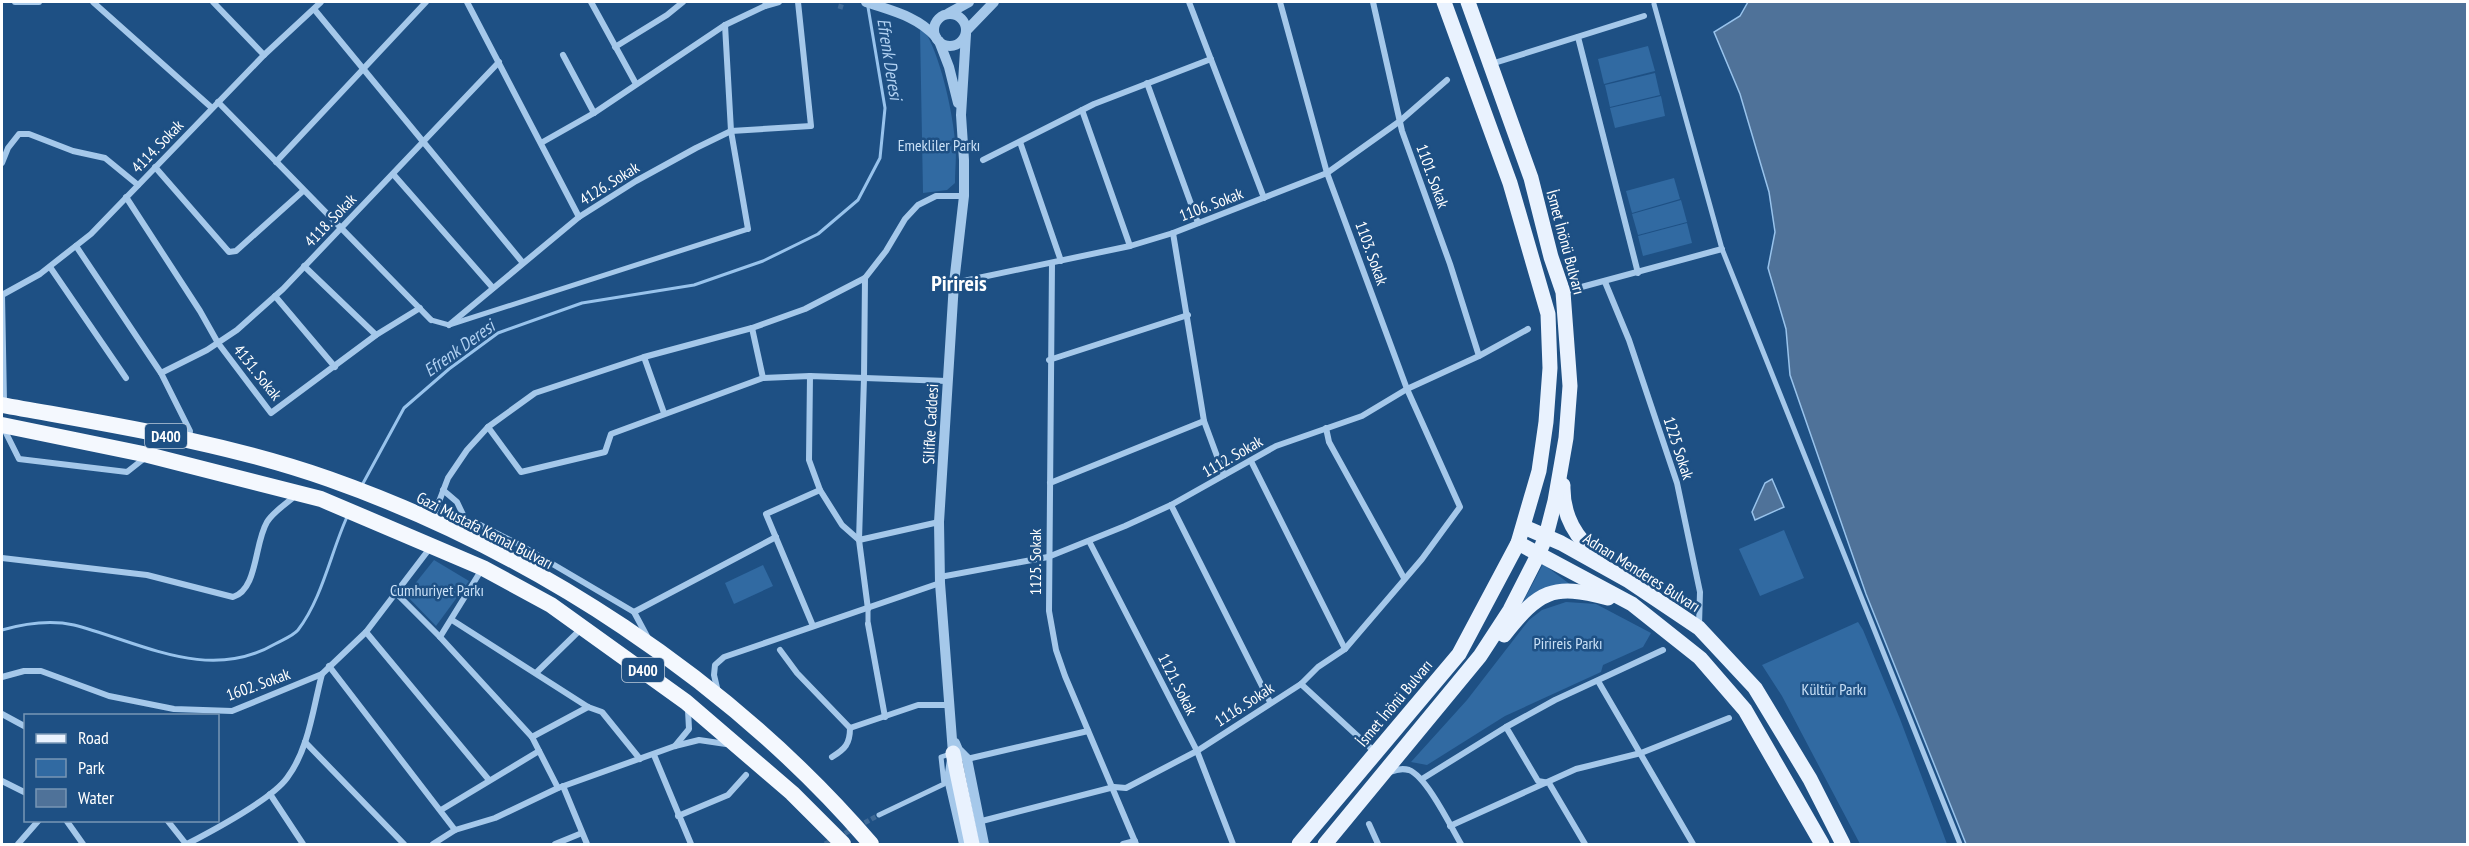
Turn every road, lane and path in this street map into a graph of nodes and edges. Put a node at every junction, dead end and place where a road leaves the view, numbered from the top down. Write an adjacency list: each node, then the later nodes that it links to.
1 (15, 2): 2 (street)
2 (39, 2)
3 (93, 2): 41 (street)
4 (213, 2): 31 (street)
5 (321, 2): 22 (street, 4114. Sokak)
6 (426, 2): 36 (street)
7 (467, 2): 34 (street)
8 (591, 2): 30 (street)
9 (683, 2): 30 (street)
10 (779, 2): 20 (street)
11 (798, 2): 46 (street, 4126. Sokak)
12 (866, 2): 25 (street)
13 (969, 2): 23 (street)
14 (994, 2): 27 (street)
15 (1189, 2): 33 (street)
16 (1280, 2): 54 (street, 1103. Sokak)
17 (1373, 2): 45 (street, 1101. Sokak)
18 (1444, 2): 121 (main road)
19 (1468, 2): 35 (main road, İsmet İnönü Bulvarı)
20 (765, 4): 26 (street)
21 (1654, 4): 68 (street)
22 (314, 9): 31 (street, 4114. Sokak); 36 (street)
23 (945, 15): 25 (street); 27 (street); 29 (street)
24 (1644, 16): 28 (street)
25 (914, 19): 29 (street)
26 (725, 26): 39 (street); 46 (street)
27 (966, 32): 29 (street); 44 (street)
28 (1578, 37): 35 (street); 74 (street)
29 (937, 39): 44 (street)
30 (615, 47): 39 (street)
31 (264, 55): 40 (street, 4114. Sokak)
32 (563, 55): 43 (street)
33 (1211, 59): 38 (street); 60 (street)
34 (499, 62): 47 (street, 4118. Sokak); 49 (street)
35 (1491, 64): 79 (main road, İsmet İnönü Bulvarı)
36 (362, 68): 47 (street); 51 (street)
37 (1447, 80): 45 (street, 1106. Sokak)
38 (1147, 83): 42 (street); 62 (street)
39 (636, 84): 43 (street)
40 (218, 102): 41 (street, 4114. Sokak); 51 (street)
41 (212, 108): 53 (street, 4114. Sokak)
42 (1082, 110): 48 (street); 67 (street)
43 (594, 113): 49 (street)
44 (961, 115): 58 (street, Silifke Caddesi)
45 (1400, 121): 54 (street, 1106. Sokak); 90 (street, 1101. Sokak)
46 (731, 131): 61 (street, 4126. Sokak); 64 (street)
47 (423, 142): 55 (street, 4118. Sokak); 70 (street)
48 (1020, 142): 50 (street); 69 (street)
49 (541, 143): 61 (street)
50 (983, 160)
51 (276, 162): 57 (street)
52 (2, 163): 56 (street)
53 (155, 167): 56 (street, 4114. Sokak); 57 (street)
54 (1327, 173): 60 (street, 1106. Sokak); 100 (street, 1103. Sokak)
55 (393, 174): 63 (street, 4118. Sokak); 78 (street)
56 (138, 185): 59 (street, 4114. Sokak)
57 (303, 191): 63 (street)
58 (964, 196): 75 (street); 77 (street, Silifke Caddesi)
59 (126, 197): 66 (street, 4114. Sokak); 89 (street, 4131. Sokak)
60 (1264, 198): 62 (street, 1106. Sokak)
61 (579, 217): 70 (street, 4126. Sokak)
62 (1198, 223): 65 (street, 1106. Sokak)
63 (341, 229): 72 (street, 4118. Sokak); 82 (street)
64 (748, 229): 85 (street)
65 (1173, 232): 67 (street, 1106. Sokak); 83 (street)
66 (76, 246): 73 (street, 4114. Sokak); 94 (street)
67 (1130, 246): 69 (street, 1106. Sokak)
68 (1722, 249): 74 (street); 228 (street)
69 (1061, 261): 71 (street, 1106. Sokak)
70 (523, 263): 78 (street, 4126. Sokak)
71 (1052, 263): 77 (street, 1106. Sokak); 92 (street, 1125. Sokak)
72 (304, 266): 81 (street, 4118. Sokak); 88 (street)
73 (50, 267): 80 (street, 4114. Sokak); 96 (street)
74 (1638, 273): 76 (street)
75 (865, 278): 86 (street); 98 (street)
76 (1605, 282): 79 (street); 143 (street, 1225 Sokak)
77 (954, 283): 99 (street, Silifke Caddesi)
78 (493, 288): 85 (street, 4126. Sokak)
79 (1563, 292): 107 (main road, İsmet İnönü Bulvarı)
80 (2, 295): 101 (street)
81 (275, 296): 89 (street, 4118. Sokak); 93 (street)
82 (420, 308): 84 (street); 88 (street, 4131. Sokak)
83 (1188, 315): 92 (street); 103 (street)
84 (432, 321): 85 (street)
85 (449, 325)
86 (752, 328): 91 (street); 97 (street)
87 (1528, 329): 90 (street, 1112. Sokak)
88 (376, 335): 93 (street, 4131. Sokak)
89 (218, 342): 93 (street, 4131. Sokak); 94 (street, 4118. Sokak)
90 (1479, 356): 100 (street, 1112. Sokak)
91 (644, 357): 102 (street); 105 (street)
92 (1050, 360): 112 (street, 1125. Sokak)
93 (335, 367)
94 (161, 373): 108 (street)
95 (810, 376): 97 (street); 98 (street); 114 (street)
96 (126, 378)
97 (763, 378): 102 (street)
98 (864, 378): 99 (street); 124 (street)
99 (947, 381): 120 (street, Silifke Caddesi)
100 (1407, 389): 106 (street, 1112. Sokak); 117 (street, 1103. Sokak)
101 (3, 406): 108 (highway, Gazi Mustafa Kemal Bulvarı / D400)
102 (664, 413): 105 (street)
103 (1204, 421): 111 (street); 112 (street)
104 (2, 425): 109 (highway, D400); 109 (street)
105 (488, 428): 113 (street)
106 (1326, 428): 110 (street, 1112. Sokak); 132 (street)
107 (1566, 438): 122 (main road, İsmet İnönü Bulvarı); 134 (main road)
108 (189, 442): 118 (highway, Gazi Mustafa Kemal Bulvarı / D400)
109 (148, 455): 115 (highway, D400)
110 (1251, 460): 111 (street, 1112. Sokak); 147 (street)
111 (1224, 476): 116 (street, 1112. Sokak)
112 (1050, 483): 129 (street, 1125. Sokak)
113 (443, 490): 118 (street); 119 (street)
114 (820, 490): 123 (street); 124 (street)
115 (297, 494): 127 (highway, D400); 130 (street)
116 (1171, 505): 125 (street, 1112. Sokak); 159 (street)
117 (1460, 507): 132 (street, 1116. Sokak)
118 (430, 520): 119 (street); 146 (highway, Gazi Mustafa Kemal Bulvarı / D400)
119 (466, 521): 138 (street)
120 (939, 522): 124 (street); 133 (street, Silifke Caddesi)
121 (1524, 527): 122 (main road, Adnan Menderes Bulvarı); 126 (main road, İsmet İnönü Bulvarı)
122 (1546, 536): 128 (main road, İsmet İnönü Bulvarı); 134 (main road, Adnan Menderes Bulvarı)
123 (776, 537): 138 (street); 142 (street)
124 (859, 540): 137 (street)
125 (1089, 541): 129 (street, 1112. Sokak); 174 (street, 1121. Sokak)
126 (1518, 543): 128 (main road, Adnan Menderes Bulvarı); 175 (main road, İsmet İnönü Bulvarı)
127 (432, 545): 131 (highway, D400); 135 (street, 1602. Sokak)
128 (1539, 553): 136 (main road, Adnan Menderes Bulvarı); 150 (main road)
129 (1048, 557): 133 (street, 1112. Sokak); 168 (street, 1125. Sokak)
130 (2, 558)
131 (483, 568): 139 (street); 141 (highway, D400)
132 (1404, 578): 147 (street, 1116. Sokak)
133 (940, 580): 137 (street, 1112. Sokak); 160 (street, Silifke Caddesi)
134 (1629, 581): 143 (main road, Adnan Menderes Bulvarı)
135 (396, 593): 144 (street, 1602. Sokak); 145 (street)
136 (1632, 604): 150 (main road); 204 (main road, Adnan Menderes Bulvarı)
137 (868, 609): 140 (street); 142 (street, 1112. Sokak)
138 (633, 612): 146 (street)
139 (452, 620): 145 (street); 152 (street)
140 (868, 624): 163 (street)
141 (584, 626): 152 (street); 158 (highway, D400)
142 (813, 626): 157 (street, 1112. Sokak)
143 (1699, 628): 227 (main road, Adnan Menderes Bulvarı)
144 (366, 632): 151 (street, 1602. Sokak); 183 (street)
145 (440, 637): 169 (street)
146 (653, 649): 157 (highway, Gazi Mustafa Kemal Bulvarı / D400)
147 (1345, 649): 156 (street, 1116. Sokak)
148 (780, 650): 167 (street)
149 (1663, 651): 155 (street)
150 (1480, 656): 186 (main road)
151 (329, 666): 153 (street, 1602. Sokak); 191 (street)
152 (537, 672): 161 (street)
153 (322, 674): 154 (street, 1602. Sokak); 170 (street)
154 (2, 677)
155 (1598, 681): 166 (street); 176 (street)
156 (1301, 684): 159 (street, 1116. Sokak); 175 (street)
157 (720, 698): 215 (highway, Gazi Mustafa Kemal Bulvarı / D400)
158 (686, 702): 171 (street); 172 (highway, D400)
159 (1270, 702): 174 (street, 1116. Sokak)
160 (949, 705): 163 (street); 179 (street, Silifke Caddesi)
161 (588, 706): 169 (street); 180 (street)
162 (2, 714): 165 (street)
163 (885, 717): 167 (street)
164 (1729, 718): 176 (street)
165 (24, 726)
166 (1506, 727): 182 (street); 185 (street)
167 (850, 728): 178 (street)
168 (1088, 731): 179 (street); 188 (street, 1125. Sokak)
169 (532, 737): 173 (street)
170 (305, 742): 190 (street); 209 (street)
171 (675, 746): 172 (street); 177 (street)
172 (741, 748): 214 (highway, D400)
173 (539, 751): 183 (street); 187 (street)
174 (1197, 751): 188 (street, 1116. Sokak); 220 (street, 1121. Sokak)
175 (1375, 752): 221 (main road, İsmet İnönü Bulvarı)
176 (1641, 753): 185 (street); 226 (street)
177 (654, 755): 180 (street); 193 (street)
178 (832, 756)
179 (960, 756): 192 (street); 197 (street, Silifke Caddesi); 216 (street); 217 (main road)
180 (640, 759): 187 (street)
181 (747, 775): 193 (street)
182 (1422, 779): 186 (street); 199 (street)
183 (489, 780): 191 (street)
184 (2, 781): 189 (street)
185 (1549, 783): 199 (street); 225 (street)
186 (1376, 784): 222 (main road)
187 (561, 787): 200 (street); 201 (street)
188 (1114, 787): 197 (street, 1116. Sokak); 203 (street, 1125. Sokak)
189 (24, 792)
190 (270, 794): 207 (street); 208 (street)
191 (441, 810): 200 (street)
192 (879, 815)
193 (678, 816): 213 (street)
194 (37, 822): 205 (street)
195 (67, 822): 206 (street)
196 (169, 822): 207 (street)
197 (978, 822): 218 (street, Silifke Caddesi)
198 (1369, 824): 223 (street)
199 (1450, 826): 224 (street)
200 (455, 830): 202 (street)
201 (582, 833): 211 (street); 212 (street)
202 (445, 842): 210 (street)
203 (1135, 843): 219 (street)
204 (1816, 843)
205 (18, 844)
206 (83, 844)
207 (187, 844)
208 (303, 844)
209 (404, 844)
210 (433, 844)
211 (555, 844)
212 (587, 844)
213 (691, 844)
214 (843, 844)
215 (871, 844)
216 (964, 844)
217 (972, 844)
218 (984, 844)
219 (1123, 844)
220 (1233, 844)
221 (1299, 844)
222 (1325, 844)
223 (1378, 844)
224 (1461, 844)
225 (1586, 844)
226 (1693, 844)
227 (1843, 844)
228 (1960, 844)

